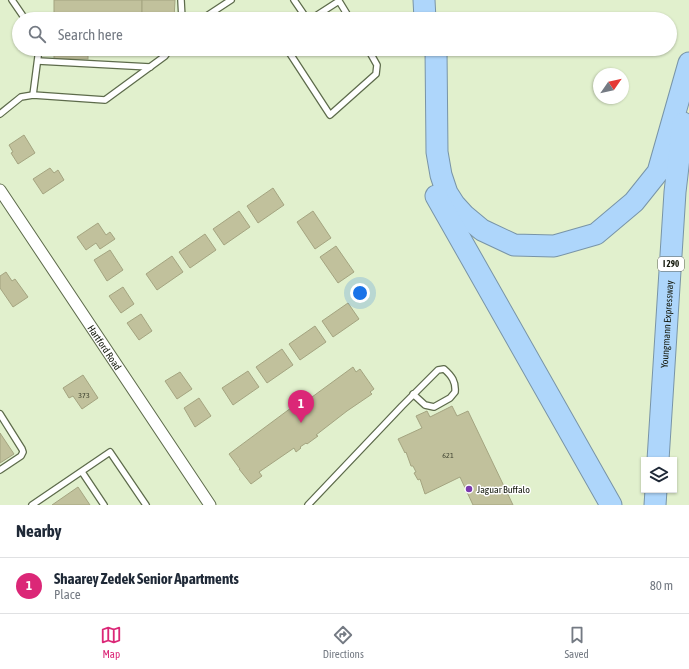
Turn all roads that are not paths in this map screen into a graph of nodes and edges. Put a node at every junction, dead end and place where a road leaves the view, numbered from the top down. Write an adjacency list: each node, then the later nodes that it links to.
1 (12, 0): 7 (lane)
2 (181, 0): 8 (lane)
3 (231, 0): 9 (lane)
4 (294, 0): 10 (lane)
5 (424, 0): 13 (highway)
6 (436, 0): 14 (highway)
7 (20, 12)
8 (182, 12)
9 (213, 12)
10 (302, 12)
11 (322, 12): 12 (lane)
12 (346, 12)
13 (425, 12)
14 (436, 12)
15 (38, 56): 21 (lane)
16 (165, 56): 23 (lane)
17 (292, 56): 18 (lane)
18 (372, 56)
19 (425, 56): 39 (highway)
20 (436, 56): 22 (highway)
21 (38, 61): 23 (lane); 25 (lane)
22 (689, 63)
23 (150, 67): 25 (lane)
24 (689, 69): 30 (highway, Youngmann Expressway / I 290)
25 (33, 95): 26 (lane)
26 (0, 114)
27 (0, 190): 37 (street, Hartford Road)
28 (413, 394): 28 (lane); 38 (lane)
29 (0, 414): 31 (lane)
30 (658, 457)
31 (0, 470)
32 (82, 472): 34 (lane); 35 (lane); 36 (lane)
33 (656, 493): 40 (highway)
34 (32, 505)
35 (104, 505)
36 (146, 505)
37 (210, 505)
38 (308, 505)
39 (611, 505)
40 (655, 505)

